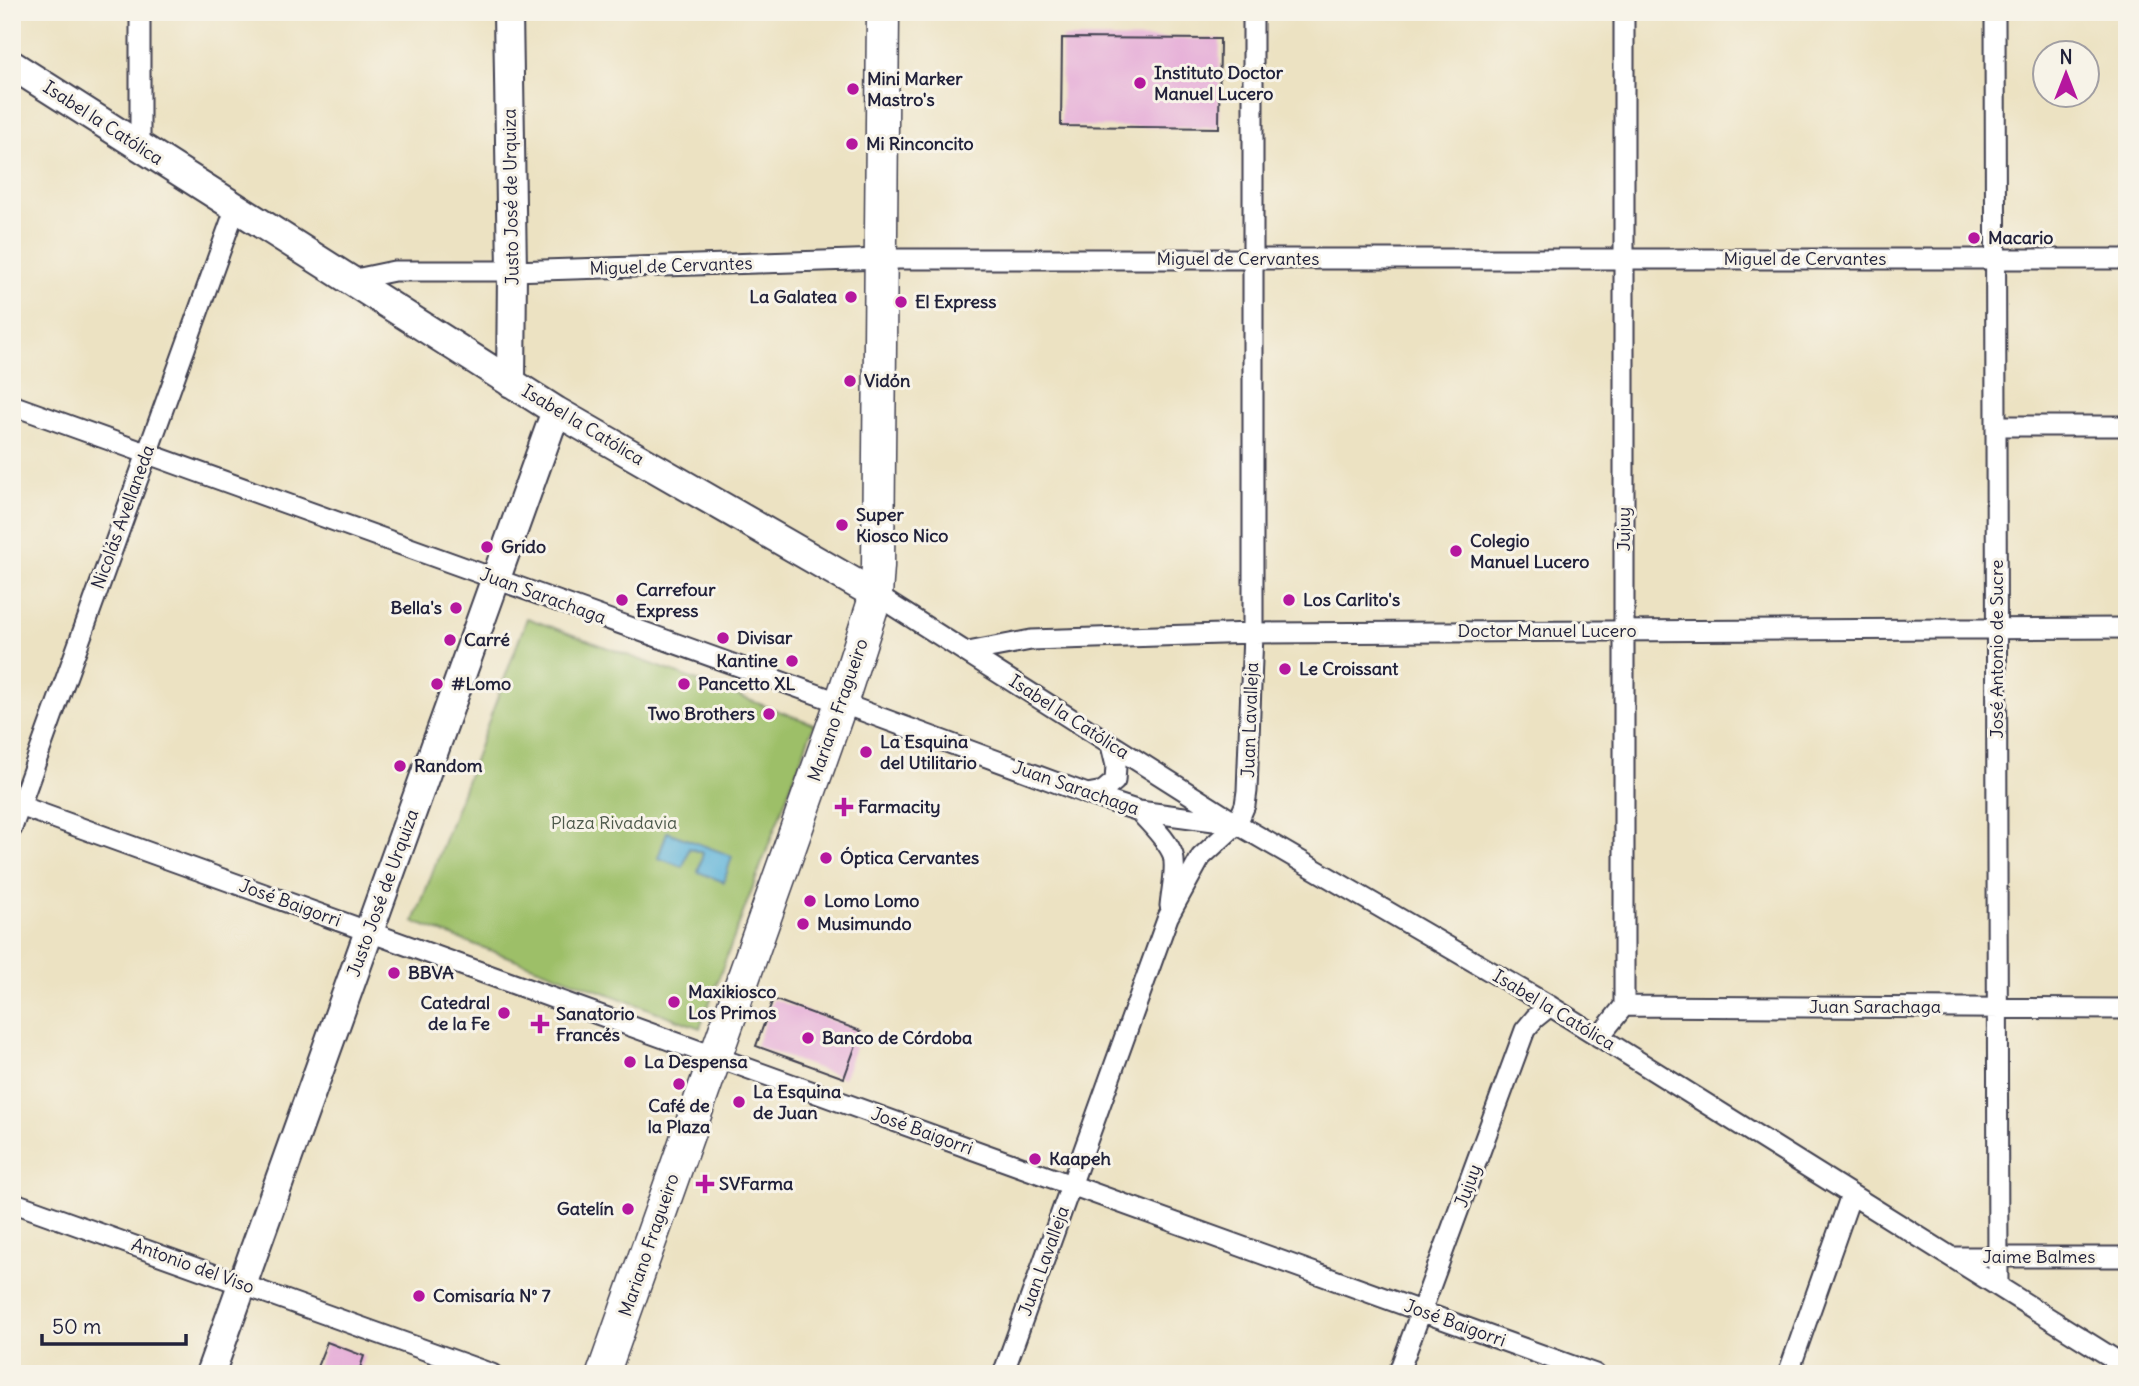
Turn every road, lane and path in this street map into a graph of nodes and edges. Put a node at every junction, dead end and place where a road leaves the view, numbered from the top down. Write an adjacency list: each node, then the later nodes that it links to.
1 (140, 12): 8 (street)
2 (508, 12): 15 (street, Justo José de Urquiza)
3 (883, 12): 10 (main road, Mariano Fragueiro)
4 (1253, 12): 11 (street, Juan Lavalleja)
5 (1624, 12): 12 (street, Jujuy)
6 (1995, 12): 13 (street, José Antonio de Sucre)
7 (12, 65): 8 (street, Isabel la Católica)
8 (140, 146): 9 (street, Isabel la Católica)
9 (236, 207): 16 (street, Isabel la Católica); 22 (street, Nicolás Avellaneda)
10 (882, 259): 11 (street, Miguel de Cervantes); 15 (street, Miguel de Cervantes); 24 (main road, Mariano Fragueiro)
11 (1253, 259): 12 (street, Miguel de Cervantes); 28 (street, Juan Lavalleja)
12 (1624, 259): 13 (street, Miguel de Cervantes); 27 (street, Jujuy)
13 (1995, 260): 14 (street, Miguel de Cervantes); 20 (street, José Antonio de Sucre)
14 (2127, 260)
15 (512, 271): 16 (street, Miguel de Cervantes); 17 (street, Justo José de Urquiza)
16 (351, 280): 17 (street, Isabel la Católica)
17 (511, 383): 19 (street, Isabel la Católica)
18 (12, 405): 22 (street, Juan Sarachaga)
19 (556, 411): 23 (street, Justo José de Urquiza); 24 (street, Isabel la Católica)
20 (1996, 426): 21 (street); 26 (street, José Antonio de Sucre)
21 (2127, 426)
22 (146, 454): 23 (street, Juan Sarachaga); 33 (street, Nicolás Avellaneda)
23 (496, 579): 30 (street, Juan Sarachaga); 38 (street, Justo José de Urquiza)
24 (876, 595): 29 (street, Isabel la Católica); 30 (main road, Mariano Fragueiro)
25 (2127, 628): 26 (street, Doctor Manuel Lucero)
26 (1996, 629): 27 (street, Doctor Manuel Lucero); 41 (street, José Antonio de Sucre)
27 (1624, 631): 28 (street, Doctor Manuel Lucero); 40 (street, Jujuy)
28 (1253, 633): 29 (street, Doctor Manuel Lucero); 35 (street, Juan Lavalleja)
29 (968, 652): 31 (street, Isabel la Católica)
30 (841, 703): 32 (street, Juan Sarachaga); 44 (main road, Mariano Fragueiro)
31 (1111, 745): 32 (street); 35 (street, Isabel la Católica)
32 (1087, 794): 34 (street, Juan Sarachaga)
33 (16, 804): 36 (street, Nicolás Avellaneda); 38 (street, José Baigorri)
34 (1139, 811): 35 (street, Juan Sarachaga); 37 (street)
35 (1237, 824): 37 (street, Juan Lavalleja); 39 (street, Isabel la Católica)
36 (12, 828)
37 (1168, 917): 45 (street, Juan Lavalleja)
38 (369, 932): 44 (street, José Baigorri); 51 (street, Justo José de Urquiza)
39 (1550, 1006): 43 (street, Isabel la Católica); 53 (street, Jujuy)
40 (1624, 1006): 41 (street, Juan Sarachaga); 43 (street)
41 (1997, 1008): 42 (street, Juan Sarachaga); 50 (street, José Antonio de Sucre)
42 (2127, 1009)
43 (1599, 1037): 46 (street, Isabel la Católica)
44 (715, 1057): 45 (street, José Baigorri); 57 (main road, Mariano Fragueiro)
45 (1071, 1185): 53 (street, José Baigorri); 58 (street, Juan Lavalleja)
46 (1851, 1195): 49 (street, Isabel la Católica); 61 (street)
47 (12, 1202): 51 (street, Antonio del Viso)
48 (2127, 1256): 50 (street, Jaime Balmes)
49 (1951, 1257): 50 (street, Jaime Balmes); 52 (street, Isabel la Católica)
50 (1998, 1257): 52 (street, José Antonio de Sucre)
51 (242, 1284): 55 (street, Justo José de Urquiza); 56 (street, Antonio del Viso)
52 (1998, 1286): 54 (street, Isabel la Católica)
53 (1422, 1311): 59 (street, Jujuy); 60 (street, José Baigorri)
54 (2127, 1367)
55 (210, 1374)
56 (492, 1374)
57 (603, 1374)
58 (1003, 1374)
59 (1398, 1374)
60 (1595, 1374)
61 (1788, 1374)

